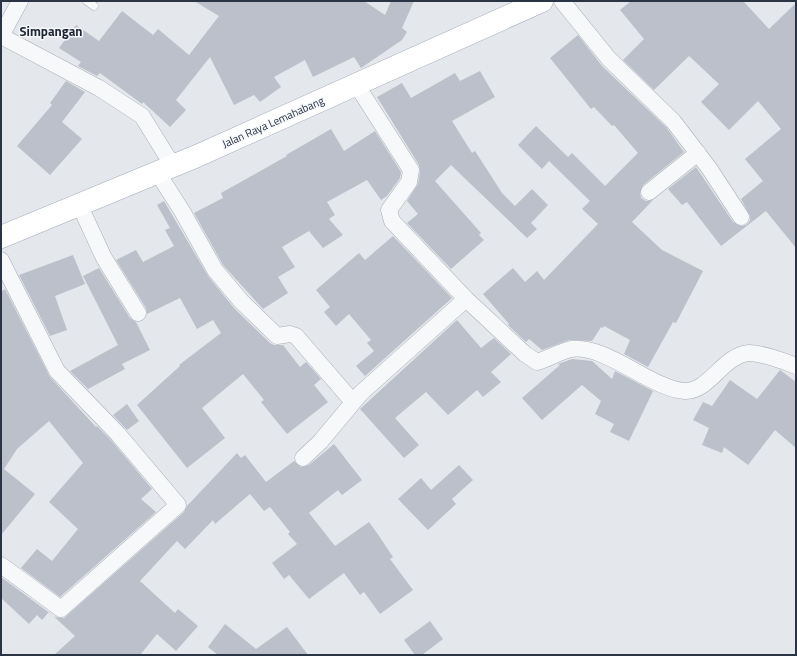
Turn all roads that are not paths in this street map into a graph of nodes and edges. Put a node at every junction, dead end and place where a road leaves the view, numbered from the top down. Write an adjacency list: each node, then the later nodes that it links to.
1 (20, 1): 6 (street)
2 (86, 1): 5 (lane)
3 (542, 1): 7 (main road, Jalan Raya Lemahabang)
4 (562, 1): 8 (street)
5 (94, 6)
6 (1, 36): 9 (street)
7 (356, 84): 9 (main road, Jalan Raya Lemahabang); 15 (street)
8 (698, 153): 10 (street); 12 (street)
9 (165, 169): 11 (main road, Jalan Raya Lemahabang); 18 (street)
10 (649, 192)
11 (79, 204): 13 (main road, Jalan Raya Lemahabang); 16 (street)
12 (741, 217)
13 (1, 237)
14 (1, 260): 20 (street)
15 (466, 299): 17 (street); 18 (street)
16 (138, 313)
17 (796, 366)
18 (353, 402): 19 (street)
19 (303, 458)
20 (1, 565)

